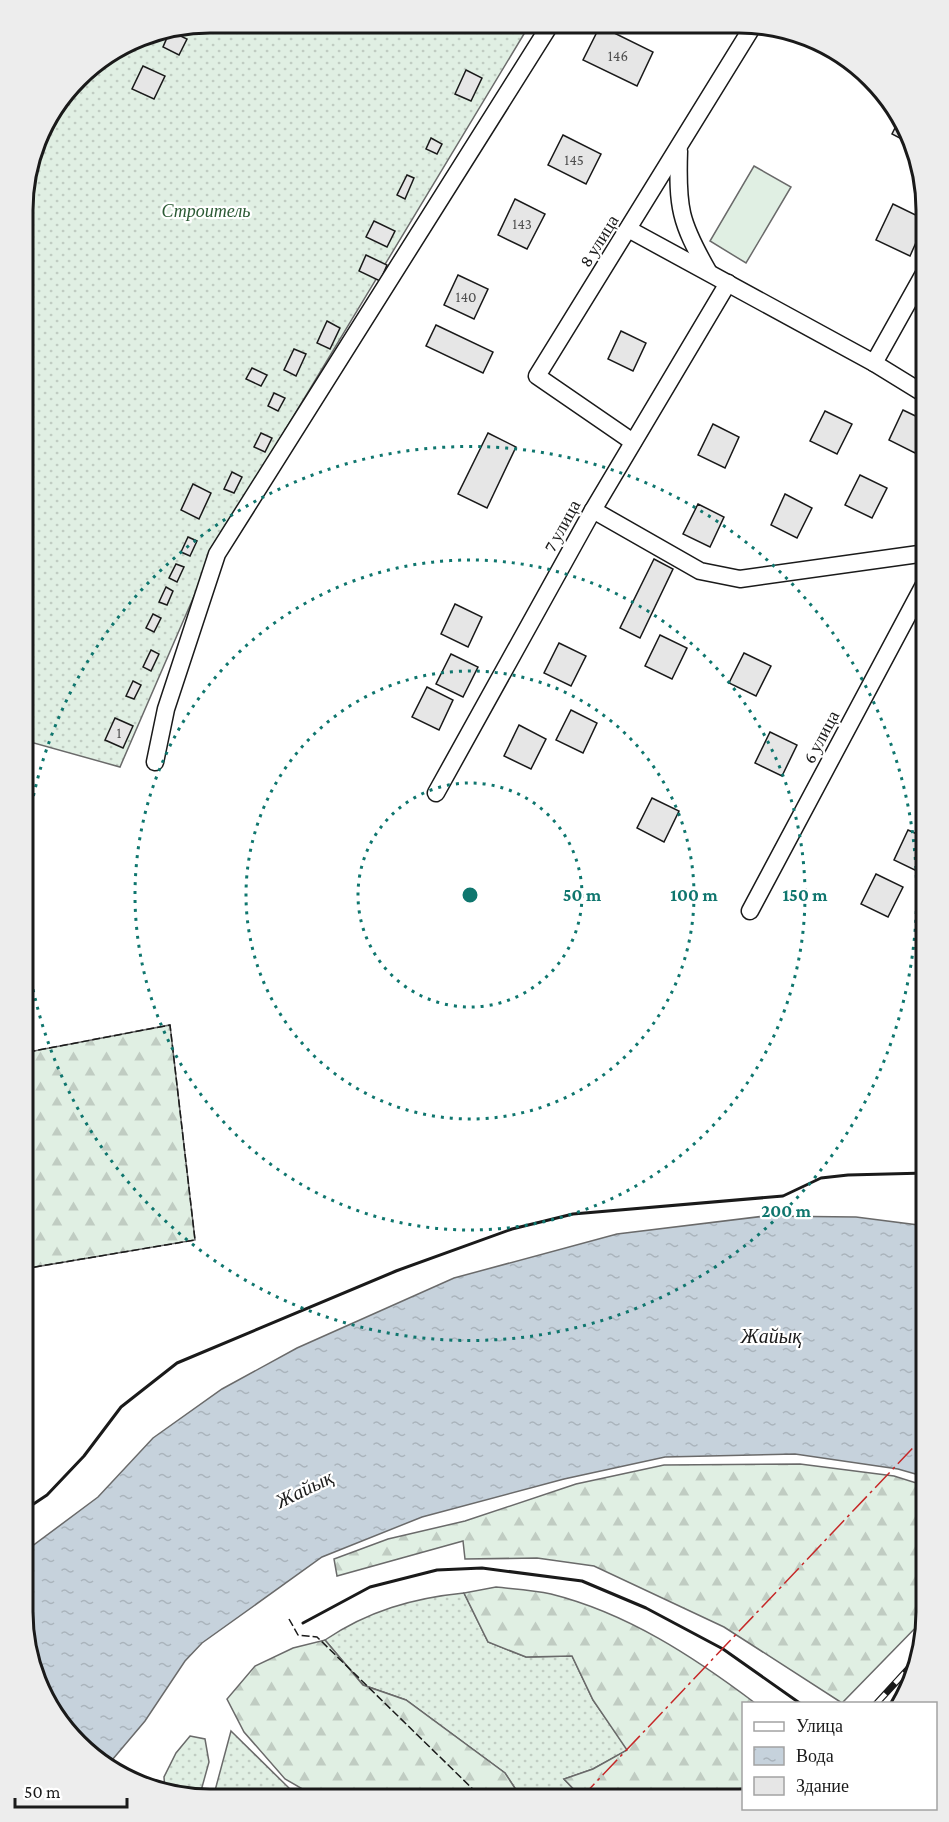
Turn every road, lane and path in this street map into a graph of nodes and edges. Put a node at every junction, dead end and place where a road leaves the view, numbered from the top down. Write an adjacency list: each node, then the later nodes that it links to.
1 (544, 33): 14 (street)
2 (749, 33): 3 (street, 8 улица)
3 (679, 149): 4 (street, 8 улица); 5 (street)
4 (630, 230): 5 (street); 10 (street, 8 улица)
5 (709, 272): 6 (street)
6 (728, 283): 8 (street); 10 (street, 7 улица)
7 (916, 289): 8 (street)
8 (874, 363): 9 (street)
9 (916, 389)
10 (633, 442): 11 (street, 7 улица)
11 (593, 510): 12 (street); 15 (street, 7 улица)
12 (916, 554)
13 (916, 600): 16 (street, 6 улица)
14 (155, 762)
15 (436, 793)
16 (750, 910)

